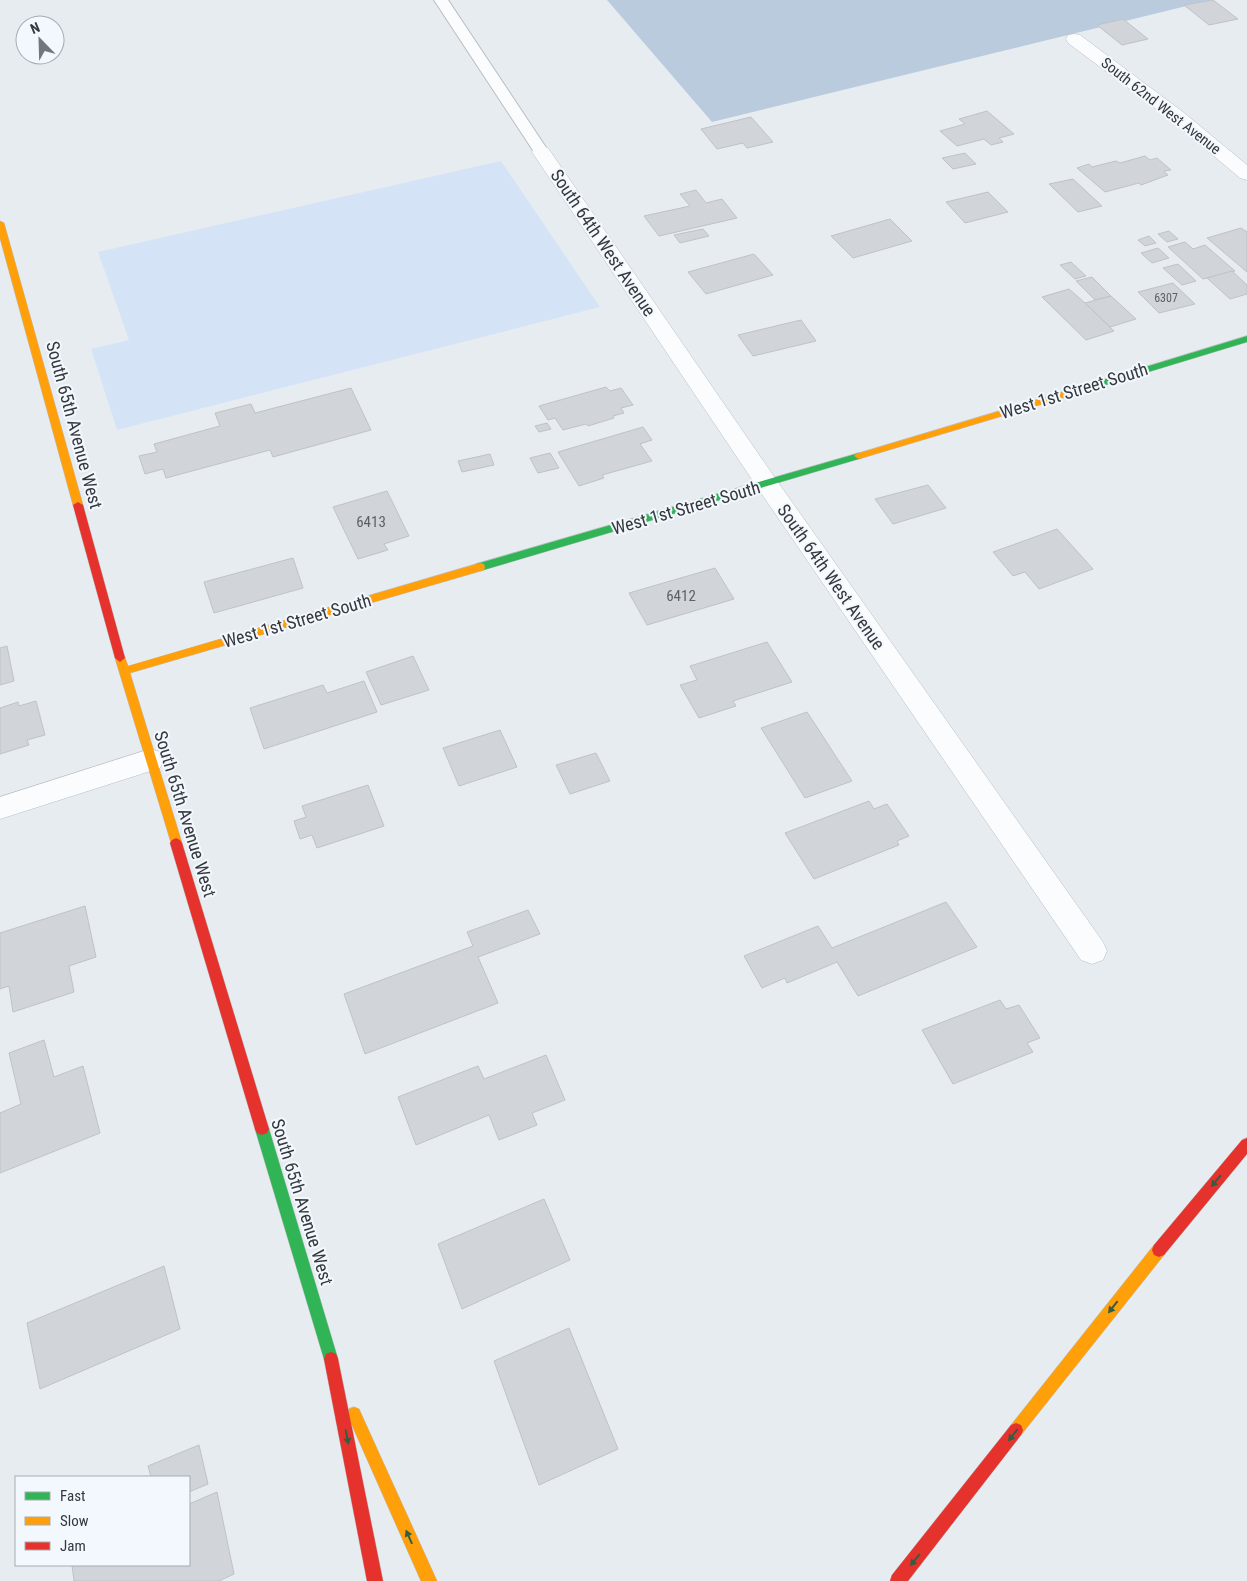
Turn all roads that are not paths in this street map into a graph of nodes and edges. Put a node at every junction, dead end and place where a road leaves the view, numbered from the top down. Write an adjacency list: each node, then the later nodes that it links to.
1 (441, 0): 3 (lane)
2 (1074, 39): 4 (street, South 62nd West Avenue)
3 (541, 152): 8 (street, South 64th West Avenue)
4 (1247, 174)
5 (0, 223): 6 (street, South 65th Avenue West)
6 (6, 265): 9 (street, South 65th Avenue West)
7 (1247, 339): 8 (street, West 1st Street South)
8 (767, 484): 9 (street, West 1st Street South); 12 (street, South 64th West Avenue)
9 (124, 671): 10 (street, South 65th Avenue West)
10 (150, 760): 11 (street); 14 (street, South 65th Avenue West)
11 (0, 808)
12 (1092, 951)
13 (1247, 1144): 17 (street, one-way to 17)
14 (335, 1372): 15 (street, South 65th Avenue West, one-way to 15); 16 (street, South 65th Avenue West, one-way to 14)
15 (376, 1581)
16 (429, 1581)
17 (898, 1581)

